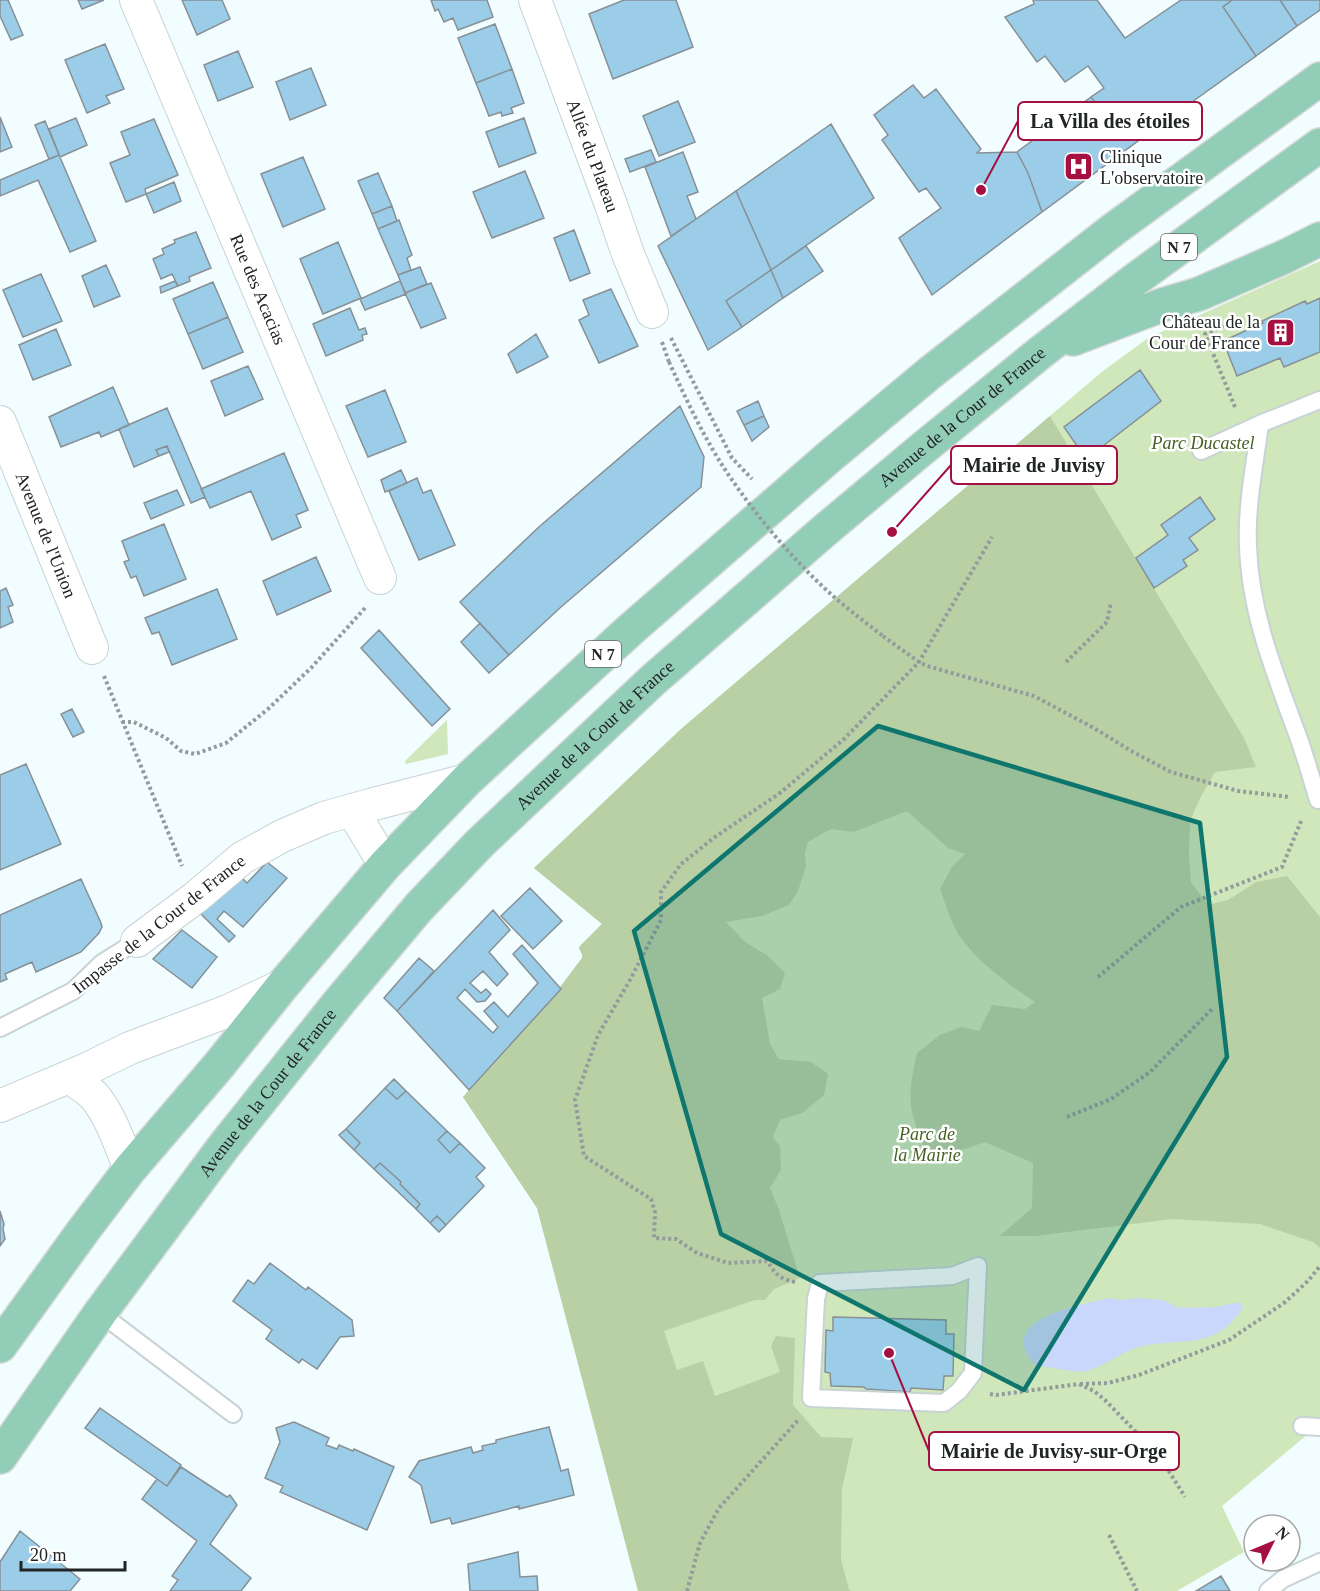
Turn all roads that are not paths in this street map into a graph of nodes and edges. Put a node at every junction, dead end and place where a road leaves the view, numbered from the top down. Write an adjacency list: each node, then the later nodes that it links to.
1 (136, 0): 13 (street, Rue des Acacias)
2 (535, 0): 6 (street, Allée du Plateau)
3 (1320, 79): 15 (main road, N 7)
4 (1320, 145): 7 (main road, Avenue de la Cour de France / N 7)
5 (1320, 238): 7 (main road)
6 (652, 312)
7 (1041, 352): 25 (main road, Avenue de la Cour de France / N 7)
8 (1320, 400): 10 (lane)
9 (0, 422): 12 (street, Avenue de l'Union)
10 (1260, 424): 11 (lane); 16 (lane)
11 (1202, 451)
12 (13, 489): 14 (street, Avenue de l'Union)
13 (380, 578)
14 (98, 662)
15 (467, 780): 17 (street, Impasse de la Cour de France); 18 (main road, N 7)
16 (1318, 800)
17 (352, 810): 18 (street); 19 (street, Impasse de la Cour de France)
18 (386, 865): 20 (main road, N 7)
19 (137, 941): 21 (lane, Impasse de la Cour de France)
20 (283, 985): 22 (street); 24 (main road, N 7)
21 (0, 1028)
22 (69, 1077): 23 (street); 24 (street)
23 (0, 1106)
24 (130, 1169): 26 (main road, N 7)
25 (100, 1313): 28 (lane); 31 (main road, Avenue de la Cour de France / N 7)
26 (0, 1346)
27 (959, 1391): 27 (lane)
28 (232, 1414)
29 (1302, 1426): 30 (lane)
30 (1320, 1427)
31 (0, 1456)
32 (1320, 1562): 33 (lane)
33 (1268, 1591)

